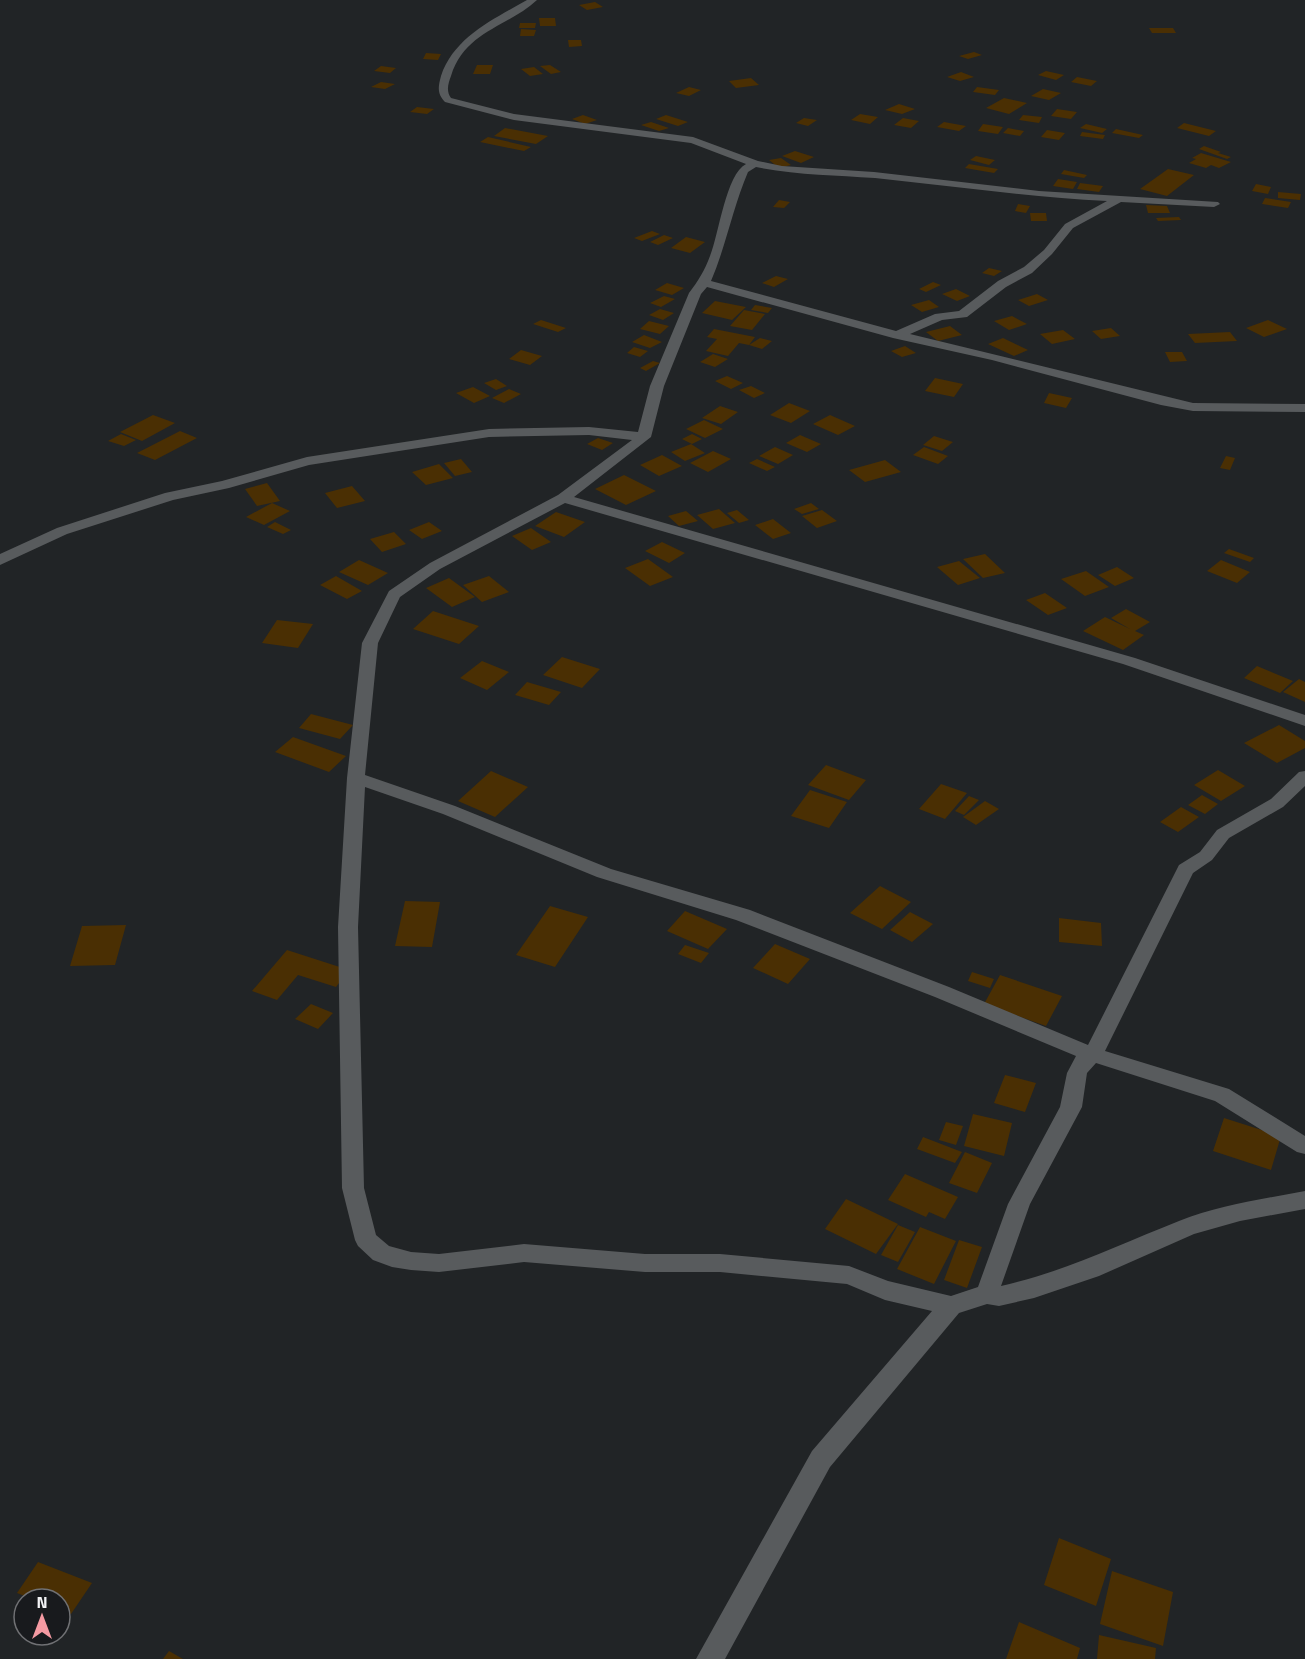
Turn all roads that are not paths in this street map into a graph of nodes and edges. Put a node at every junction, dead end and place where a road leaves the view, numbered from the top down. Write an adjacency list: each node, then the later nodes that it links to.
1 (533, 0): 2 (street)
2 (755, 164): 3 (street); 5 (street)
3 (1117, 200): 4 (street); 6 (street)
4 (1214, 204)
5 (704, 283): 6 (street); 8 (street)
6 (897, 335): 7 (street)
7 (1305, 408)
8 (645, 437): 9 (street); 10 (street)
9 (563, 498): 11 (street); 13 (street)
10 (0, 560)
11 (1305, 721)
12 (1305, 776): 14 (street)
13 (356, 778): 14 (street); 18 (street)
14 (1093, 1055): 15 (street); 17 (street)
15 (1305, 1146)
16 (1305, 1200): 17 (street)
17 (987, 1294): 18 (street)
18 (951, 1306): 19 (street)
19 (710, 1659)

